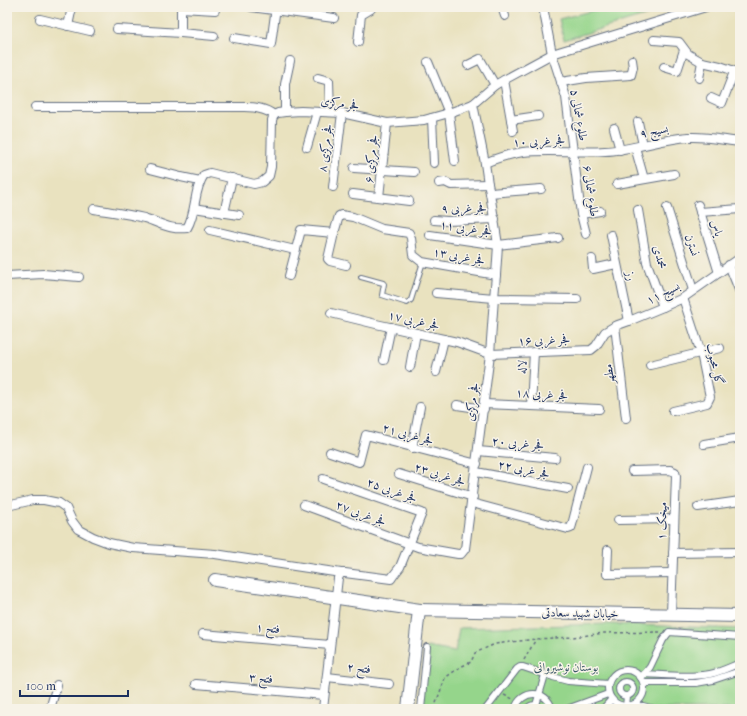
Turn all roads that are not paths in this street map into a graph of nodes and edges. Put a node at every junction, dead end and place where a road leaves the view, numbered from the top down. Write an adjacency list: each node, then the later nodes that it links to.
1 (72, 7): 13 (street)
2 (251, 7): 8 (street)
3 (371, 7): 20 (street)
4 (502, 7): 10 (street)
5 (543, 7): 22 (street)
6 (706, 7): 22 (street, فجر مرکزی)
7 (181, 8): 9 (street); 16 (street)
8 (276, 9): 11 (street); 18 (street)
9 (215, 10)
10 (505, 16)
11 (334, 18)
12 (40, 19): 13 (street)
13 (68, 26): 15 (street)
14 (117, 29): 16 (street)
15 (90, 31)
16 (181, 33): 17 (street)
17 (214, 36)
18 (234, 38)
19 (654, 40): 21 (street)
20 (358, 42)
21 (684, 50): 26 (street); 28 (street)
22 (552, 54): 32 (street, فجر مرکزی); 33 (street, طلوع شمالی ۵)
23 (632, 60): 33 (street)
24 (290, 61): 38 (street)
25 (428, 62): 42 (street)
26 (702, 62): 29 (street); 31 (street)
27 (468, 65): 34 (street)
28 (664, 68)
29 (737, 72): 35 (street)
30 (318, 78): 40 (street)
31 (699, 78)
32 (504, 80): 34 (street, فجر مرکزی); 46 (street)
33 (561, 82): 55 (street, طلوع شمالی ۵)
34 (496, 85): 36 (street, فجر مرکزی)
35 (711, 98)
36 (473, 104): 42 (street, فجر مرکزی); 58 (street, فجر مرکزی)
37 (35, 107): 43 (street)
38 (285, 112): 39 (street, فجر مرکزی); 43 (street, فجر مرکزی)
39 (317, 112): 40 (street, فجر مرکزی); 53 (street)
40 (330, 112): 41 (street, فجر مرکزی)
41 (342, 113): 48 (street, فجر مرکزی); 69 (street, فجر مرکزی ۸)
42 (449, 113): 45 (street, فجر مرکزی); 56 (street)
43 (274, 115): 64 (street)
44 (538, 116): 46 (street)
45 (432, 118): 48 (street, فجر مرکزی); 57 (street)
46 (511, 120): 50 (street)
47 (638, 122): 52 (street)
48 (387, 123): 61 (street, فجر مرکزی ۶)
49 (614, 128): 54 (street)
50 (514, 131)
51 (740, 142): 52 (street, بسیج ۹)
52 (639, 146): 54 (street, بسیج ۹); 65 (street)
53 (307, 147)
54 (620, 150): 55 (street, بسیج ۹)
55 (573, 151): 58 (street, فجر غربی ۱۰); 82 (street, طلوع شمالی ۶)
56 (455, 160)
57 (434, 163)
58 (484, 163): 70 (street, فجر مرکزی)
59 (354, 168): 61 (street)
60 (150, 169): 66 (street)
61 (382, 170): 62 (street); 73 (street, فجر مرکزی ۶)
62 (414, 172)
63 (674, 174): 65 (street)
64 (232, 178): 66 (street); 81 (street)
65 (644, 179): 68 (street)
66 (200, 181): 75 (street)
67 (439, 183): 70 (street)
68 (617, 184)
69 (333, 187)
70 (489, 188): 71 (street); 84 (street, فجر مرکزی)
71 (541, 189)
72 (353, 194): 73 (street)
73 (379, 197): 74 (street)
74 (409, 201)
75 (194, 208): 77 (street); 81 (street)
76 (667, 208): 106 (street, نسترن)
77 (94, 209)
78 (740, 209): 100 (street, یاس)
79 (638, 210): 112 (street, محمدی)
80 (600, 211): 82 (street)
81 (224, 213): 83 (street)
82 (581, 214): 88 (street, طلوع شمالی ۶)
83 (239, 215)
84 (495, 219): 85 (street, فجر غربی ۹); 92 (street, فجر مرکزی)
85 (434, 220)
86 (210, 230): 93 (street)
87 (334, 233): 93 (street); 96 (street, فجر غربی ۱۳); 98 (street, فجر غربی ۱۳)
88 (586, 234)
89 (430, 235): 92 (street, فجر غربی ۱۱)
90 (611, 235): 97 (street, رز)
91 (558, 238): 92 (street, فجر غربی ۱۱)
92 (498, 244): 101 (street, فجر مرکزی)
93 (296, 250): 103 (street)
94 (740, 258): 99 (street, بسیج ۱۱)
95 (592, 259): 97 (street)
96 (423, 262): 101 (street, فجر غربی ۱۳); 105 (lane)
97 (616, 264): 114 (street, رز)
98 (346, 265)
99 (729, 265): 100 (street, بسیج ۱۱); 107 (street)
100 (718, 273): 106 (street, بسیج ۱۱)
101 (496, 275): 109 (street, فجر مرکزی)
102 (7, 276): 104 (street)
103 (289, 276)
104 (79, 277)
105 (361, 277)
106 (693, 290): 110 (street, بسیج ۱۱)
107 (740, 292)
108 (436, 293): 109 (street)
109 (494, 298): 111 (street); 123 (street, فجر مرکزی)
110 (683, 298): 112 (street, بسیج ۱۱); 122 (street, گل محبوب)
111 (577, 299)
112 (663, 307): 114 (street, بسیج ۱۱)
113 (331, 313): 116 (street, فجر غربی ۱۷)
114 (629, 321): 115 (street, بسیج ۱۱)
115 (615, 326): 119 (street, بسیج ۱۱); 134 (street, مطهر)
116 (391, 328): 117 (street, فجر غربی ۱۷); 124 (street)
117 (416, 333): 118 (street, فجر غربی ۱۷); 126 (street)
118 (444, 339): 123 (street, فجر غربی ۱۷); 127 (street)
119 (596, 346): 121 (street, فجر غربی ۱۶)
120 (720, 348): 122 (street)
121 (534, 352): 123 (street, فجر غربی ۱۶); 130 (street, لاله)
122 (701, 353): 125 (street); 133 (street, گل محبوب)
123 (490, 354): 129 (street, فجر مرکزی)
124 (384, 360)
125 (650, 364)
126 (410, 367)
127 (436, 372)
128 (457, 405): 129 (street, فجر غربی ۱۸)
129 (484, 406): 130 (street, فجر غربی ۱۸); 138 (street, فجر مرکزی)
130 (532, 406): 132 (street, فجر غربی ۱۸)
131 (420, 408): 137 (street)
132 (599, 409)
133 (673, 411)
134 (626, 418)
135 (740, 438): 136 (street)
136 (704, 444)
137 (412, 448): 139 (street, فجر غربی ۲۱); 142 (street, فجر غربی ۲۱)
138 (478, 451): 140 (street, فجر غربی ۲۰); 142 (street, فجر مرکزی)
139 (330, 452)
140 (555, 458)
141 (587, 467): 147 (street, فجر غربی ۲۳)
142 (476, 468): 146 (street, فجر غربی ۲۲); 147 (street, فجر مرکزی)
143 (632, 471): 153 (street, میخک ۱)
144 (399, 474): 147 (street, فجر غربی ۲۳)
145 (323, 479): 154 (street, فجر غربی ۲۵)
146 (568, 489)
147 (472, 500): 154 (street, فجر مرکزی)
148 (740, 500): 151 (street)
149 (304, 505): 154 (street, فجر غربی ۲۷)
150 (7, 506): 159 (street)
151 (698, 507)
152 (618, 520): 153 (street)
153 (674, 520): 157 (street, میخک ۱)
154 (410, 544): 159 (street)
155 (608, 550): 158 (street)
156 (740, 552): 157 (street)
157 (673, 553): 158 (street, میخک ۱)
158 (672, 573): 163 (street, میخک ۱)
159 (340, 576): 161 (street)
160 (215, 580): 161 (main road, خیابان شهید سعادتی)
161 (336, 598): 162 (main road, خیابان شهید سعادتی); 167 (street)
162 (420, 610): 163 (main road, خیابان شهید سعادتی); 187 (main road)
163 (671, 614): 164 (main road, خیابان شهید سعادتی)
164 (740, 616)
165 (203, 634): 167 (street, فتح ۱)
166 (740, 637): 173 (street)
167 (330, 646): 172 (street)
168 (427, 647): 188 (street)
169 (740, 663): 173 (street)
170 (740, 671): 173 (street)
171 (545, 675): 179 (street); 181 (street); 189 (street)
172 (327, 677): 175 (street, فتح ۲); 180 (street)
173 (643, 678): 178 (street); 179 (street)
174 (196, 684): 180 (street, فتح ۳)
175 (389, 684)
176 (57, 685): 185 (street)
177 (619, 689): 179 (street); 182 (street); 182 (street)
178 (644, 692): 184 (street); 196 (street)
179 (610, 694): 184 (street); 193 (street); 194 (street); 195 (street)
180 (324, 695): 186 (street)
181 (539, 695): 183 (street); 190 (street); 192 (street)
182 (627, 696): 184 (street)
183 (538, 707): 191 (street)
184 (626, 707): 196 (street)
185 (50, 709)
186 (323, 709)
187 (408, 709)
188 (421, 709)
189 (486, 709)
190 (515, 709)
191 (527, 709)
192 (552, 709)
193 (567, 709)
194 (603, 709)
195 (611, 709)
196 (654, 709)

